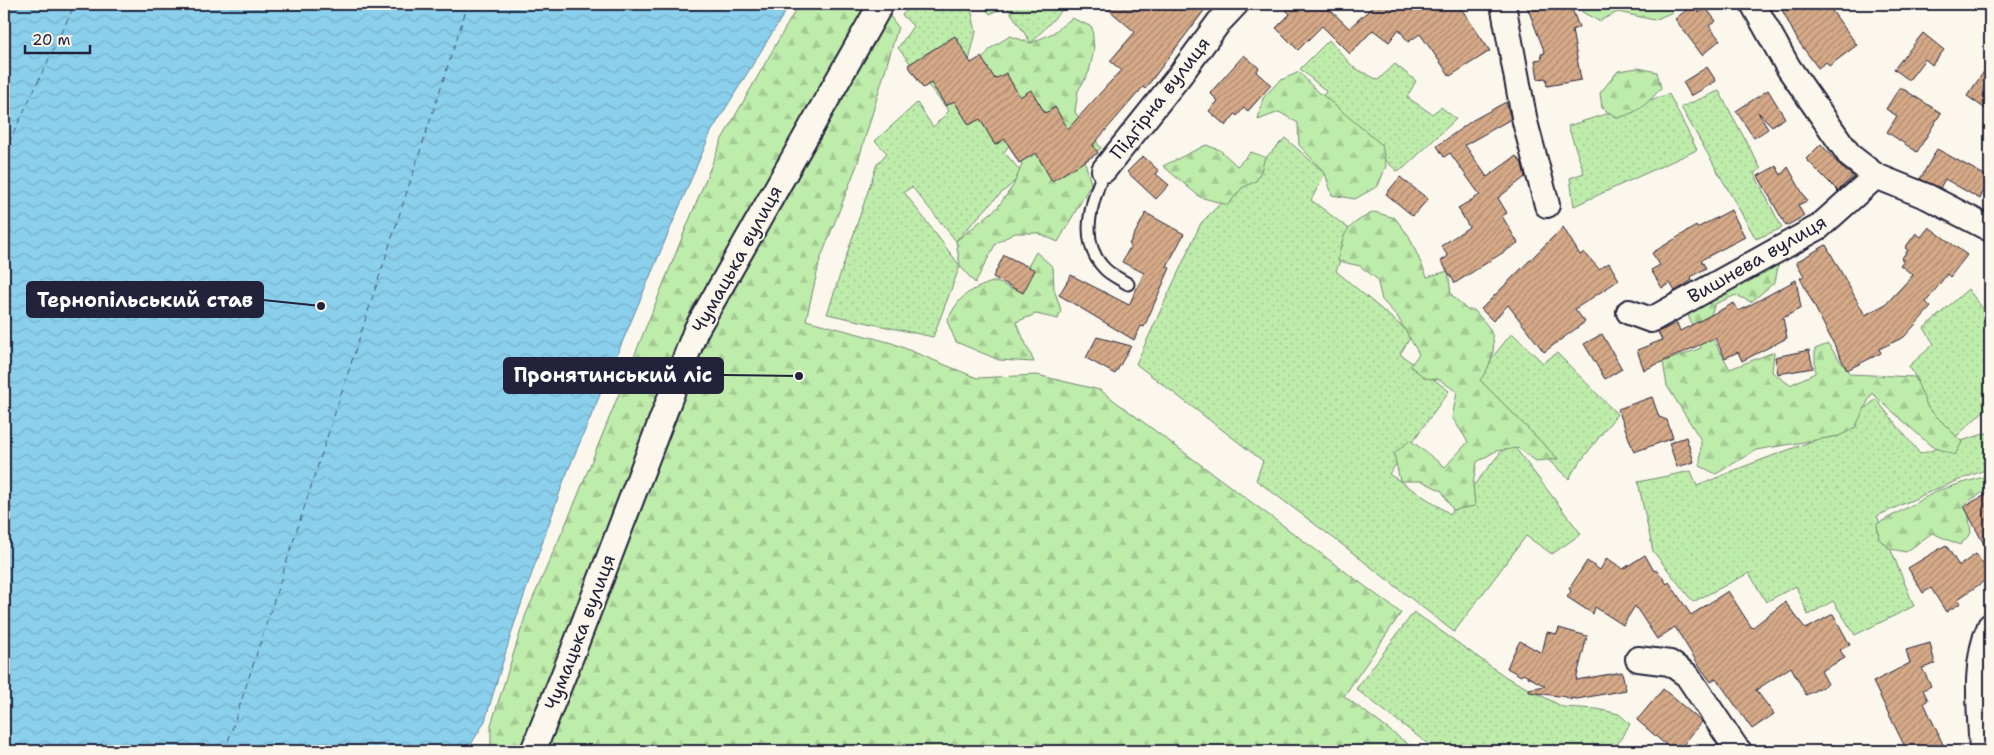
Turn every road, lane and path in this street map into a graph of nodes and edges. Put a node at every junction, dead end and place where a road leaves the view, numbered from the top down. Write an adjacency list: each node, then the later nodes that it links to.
1 (881, 4): 13 (street, Чумацька вулиця)
2 (1236, 4): 5 (street, Підгірна вулиця)
3 (1503, 4): 7 (street)
4 (1753, 4): 6 (street)
5 (1104, 170): 9 (lane)
6 (1876, 176): 8 (street); 10 (street, Вишнева вулиця)
7 (1547, 205)
8 (1990, 229)
9 (1128, 284)
10 (1629, 312)
11 (1990, 626): 15 (street)
12 (1638, 659): 14 (street)
13 (533, 751)
14 (1739, 751)
15 (1982, 751)

